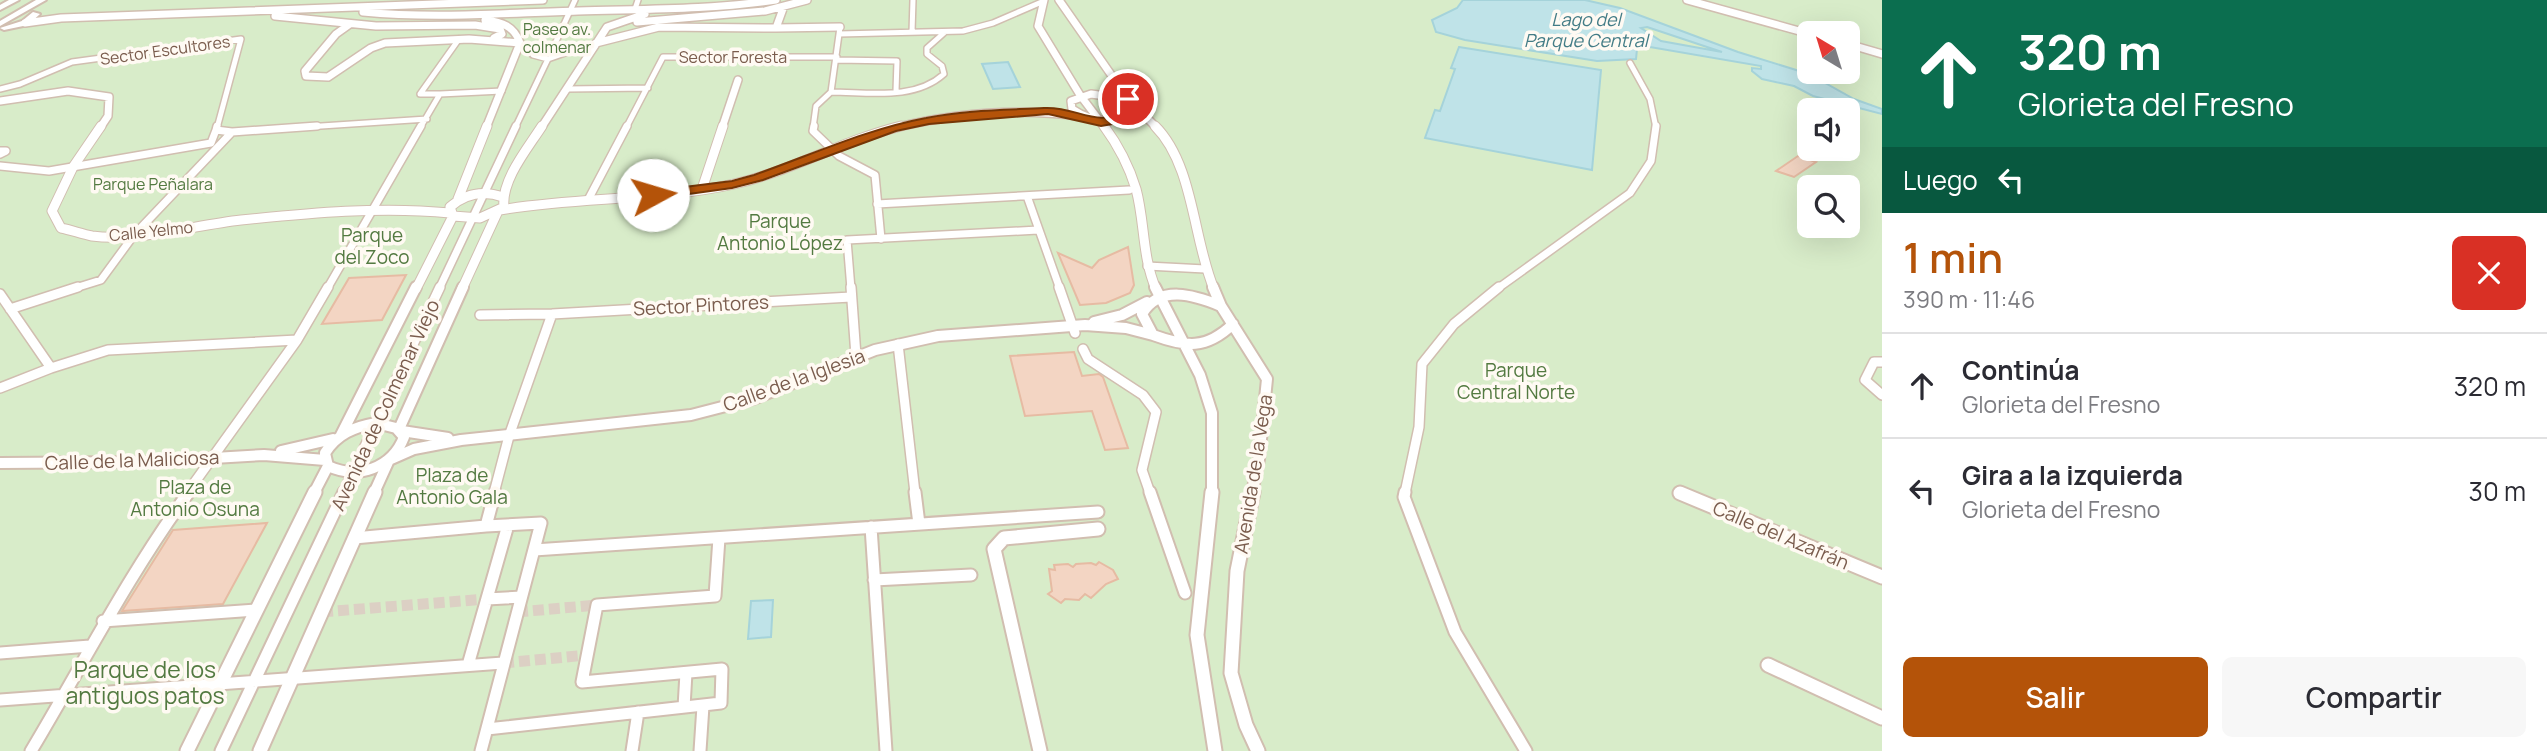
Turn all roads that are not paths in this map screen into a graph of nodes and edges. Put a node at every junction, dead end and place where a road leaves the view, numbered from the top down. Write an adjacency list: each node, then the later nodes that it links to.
1 (15, 0): 20 (street)
2 (42, 0): 23 (street)
3 (411, 0): 17 (street)
4 (543, 0): 16 (street)
5 (575, 0): 24 (street, Avenida de Colmenar Viejo)
6 (638, 0): 22 (street)
7 (708, 0): 15 (street)
8 (776, 0): 19 (street)
9 (807, 0): 18 (street)
10 (913, 0): 37 (street)
11 (1044, 0): 38 (street, Sector Foresta); 58 (street, Avenida de la Vega)
12 (1059, 0): 59 (street, Avenida de la Vega)
13 (1687, 0): 35 (street)
14 (433, 2): 16 (street); 17 (street); 28 (street)
15 (700, 2): 19 (street)
16 (457, 3): 28 (street)
17 (385, 6): 21 (street)
18 (784, 6): 34 (street, Sector Foresta); 39 (street)
19 (682, 7): 22 (street); 39 (street)
20 (0, 8)
21 (334, 8): 25 (street); 29 (street)
22 (635, 9): 24 (street)
23 (24, 11): 26 (street); 27 (street); 33 (street)
24 (570, 11): 29 (street); 44 (street, Avenida de Colmenar Viejo)
25 (237, 12): 30 (street); 32 (street)
26 (0, 13)
27 (36, 14): 30 (street); 31 (street)
28 (440, 15): 29 (street)
29 (453, 16): 42 (street)
30 (61, 19): 31 (street)
31 (25, 23): 33 (street)
32 (350, 24): 40 (street); 41 (street)
33 (0, 27)
34 (776, 28): 36 (street, Sector Foresta); 43 (street, Sector Foresta)
35 (1797, 30)
36 (839, 31): 37 (street, Sector Foresta); 48 (street)
37 (912, 32): 38 (street, Sector Foresta)
38 (946, 32): 55 (street)
39 (601, 35): 43 (street)
40 (494, 38): 41 (street); 42 (street)
41 (459, 39): 57 (street)
42 (520, 43): 54 (street)
43 (596, 43): 53 (street)
44 (554, 46): 47 (street, Avenida de Colmenar Viejo); 47 (street, Avenida de Colmenar Viejo)
45 (1860, 48): 46 (street)
46 (1882, 54)
47 (548, 59): 73 (street, Avenida de Colmenar Viejo)
48 (837, 59): 51 (street, Sector Foresta); 55 (street); 56 (street)
49 (1630, 63): 165 (street)
50 (738, 80): 71 (street, Sector Foresta)
51 (648, 88): 53 (street); 76 (street, Sector Foresta)
52 (0, 89): 66 (street, Sector Escultores)
53 (566, 89): 75 (street)
54 (502, 91): 57 (street); 77 (street)
55 (896, 91): 56 (street)
56 (831, 92): 68 (street)
57 (440, 94): 64 (street)
58 (1076, 98): 59 (street); 62 (street); 63 (street); 65 (street, Avenida de la Vega)
59 (1128, 99): 61 (street, Avenida de la Vega)
60 (0, 101): 70 (street, Calle Yelmo)
61 (1138, 110): 65 (street); 89 (street, Avenida de la Vega)
62 (1048, 111): 63 (street); 68 (street)
63 (1079, 116): 65 (street)
64 (427, 120): 67 (street); 81 (street)
65 (1101, 122): 88 (street, Avenida de la Vega)
66 (216, 130): 67 (street); 70 (street)
67 (232, 132): 86 (street)
68 (834, 151): 71 (street); 79 (street)
69 (0, 166): 70 (street)
70 (73, 167): 86 (street, Calle Yelmo)
71 (702, 189): 76 (street)
72 (1129, 190): 74 (street)
73 (484, 193): 75 (street); 77 (street); 84 (street, Avenida de Colmenar Viejo)
74 (1027, 196): 79 (street); 85 (street)
75 (504, 197): 78 (street); 82 (street, Avenida de Colmenar Viejo)
76 (589, 198): 78 (street)
77 (457, 200): 80 (street); 83 (street, Avenida de Colmenar Viejo)
78 (548, 202): 82 (street)
79 (877, 204): 87 (street)
80 (410, 209): 81 (street, Calle Yelmo); 83 (street)
81 (370, 211): 86 (street, Calle Yelmo); 100 (street)
82 (499, 211): 84 (street); 110 (street, Avenida de Colmenar Viejo)
83 (451, 214): 84 (street); 112 (street, Avenida de Colmenar Viejo)
84 (471, 219): 109 (street, Avenida de Colmenar Viejo)
85 (1038, 230): 87 (street); 98 (street)
86 (134, 235): 94 (street)
87 (881, 239): 92 (street)
88 (1147, 266): 89 (street); 91 (street, Avenida de la Vega)
89 (1205, 269): 93 (street, Avenida de la Vega)
90 (0, 294): 94 (street)
91 (1159, 296): 93 (street); 98 (street, Calle de la Iglesia); 99 (street); 102 (street, Avenida de la Vega)
92 (851, 297): 95 (street, Sector Pintores); 104 (street)
93 (1221, 306): 97 (street, Avenida de la Vega)
94 (10, 309): 106 (street)
95 (552, 314): 96 (street, Sector Pintores); 111 (street)
96 (480, 315)
97 (1233, 324): 102 (street); 164 (street, Avenida de la Vega)
98 (1077, 328): 99 (street, Calle de la Iglesia); 101 (street, Calle de la Iglesia)
99 (1153, 335): 102 (street, Calle de la Iglesia)
100 (297, 340): 106 (street); 115 (street)
101 (898, 344): 104 (street, Calle de la Iglesia); 122 (street)
102 (1183, 344): 163 (street, Avenida de la Vega)
103 (1083, 349): 133 (street)
104 (856, 356): 111 (street, Calle de la Iglesia)
105 (1882, 362): 108 (street)
106 (51, 368): 107 (street)
107 (0, 388)
108 (1882, 395)
109 (376, 423): 110 (street, Calle de la Iglesia); 112 (street, Calle de la Maliciosa); 119 (street, Avenida de Colmenar Viejo)
110 (401, 430): 113 (street, Calle de la Iglesia); 116 (street, Avenida de Colmenar Viejo)
111 (509, 436): 113 (street, Calle de la Iglesia); 124 (street)
112 (339, 437): 114 (street, Calle de la Maliciosa); 118 (street, Avenida de Colmenar Viejo)
113 (461, 440): 116 (street, Calle de la Iglesia)
114 (264, 455): 115 (street, Calle de la Maliciosa); 118 (street, Calle de la Maliciosa)
115 (214, 457): 117 (street, Calle de la Maliciosa); 137 (street)
116 (388, 460): 119 (street, Calle de la Iglesia); 127 (street, Avenida de Colmenar Viejo)
117 (0, 463)
118 (326, 463): 119 (street, Calle de la Maliciosa); 136 (street, Avenida de Colmenar Viejo)
119 (352, 472): 145 (street, Avenida de Colmenar Viejo)
120 (1680, 493): 131 (street, Calle del Azafrán)
121 (1098, 512): 122 (street)
122 (919, 524): 125 (street)
123 (508, 525): 124 (street); 129 (street); 135 (street)
124 (486, 526): 127 (street)
125 (870, 527): 128 (street); 132 (street)
126 (1098, 529): 162 (street)
127 (354, 538): 144 (street, Avenida de Colmenar Viejo)
128 (719, 538): 129 (street); 143 (street)
129 (534, 550): 134 (street)
130 (971, 575): 132 (street)
131 (1882, 577)
132 (874, 580): 161 (street)
133 (1185, 593)
134 (521, 597): 135 (street); 140 (street)
135 (487, 599): 142 (street)
136 (256, 610): 137 (street); 146 (street, Avenida de Colmenar Viejo)
137 (103, 621): 138 (street)
138 (90, 646): 139 (street); 147 (street)
139 (0, 653)
140 (503, 663): 142 (street); 153 (street)
141 (1768, 665): 152 (street)
142 (468, 666): 144 (street)
143 (686, 673): 149 (street); 150 (street)
144 (292, 678): 145 (street); 157 (street, Avenida de Colmenar Viejo)
145 (254, 680): 146 (street); 156 (street, Avenida de Colmenar Viejo)
146 (222, 682): 147 (street); 155 (street, Avenida de Colmenar Viejo)
147 (63, 697): 148 (street); 154 (street)
148 (0, 700)
149 (703, 706): 150 (street); 160 (street)
150 (684, 708): 151 (street)
151 (638, 712): 153 (street); 159 (street)
152 (1882, 718)
153 (487, 729): 158 (street)
154 (31, 751)
155 (187, 751)
156 (221, 751)
157 (260, 751)
158 (481, 751)
159 (632, 751)
160 (700, 751)
161 (886, 751)
162 (1040, 751)
163 (1215, 751)
164 (1258, 751)
165 (1526, 751)

